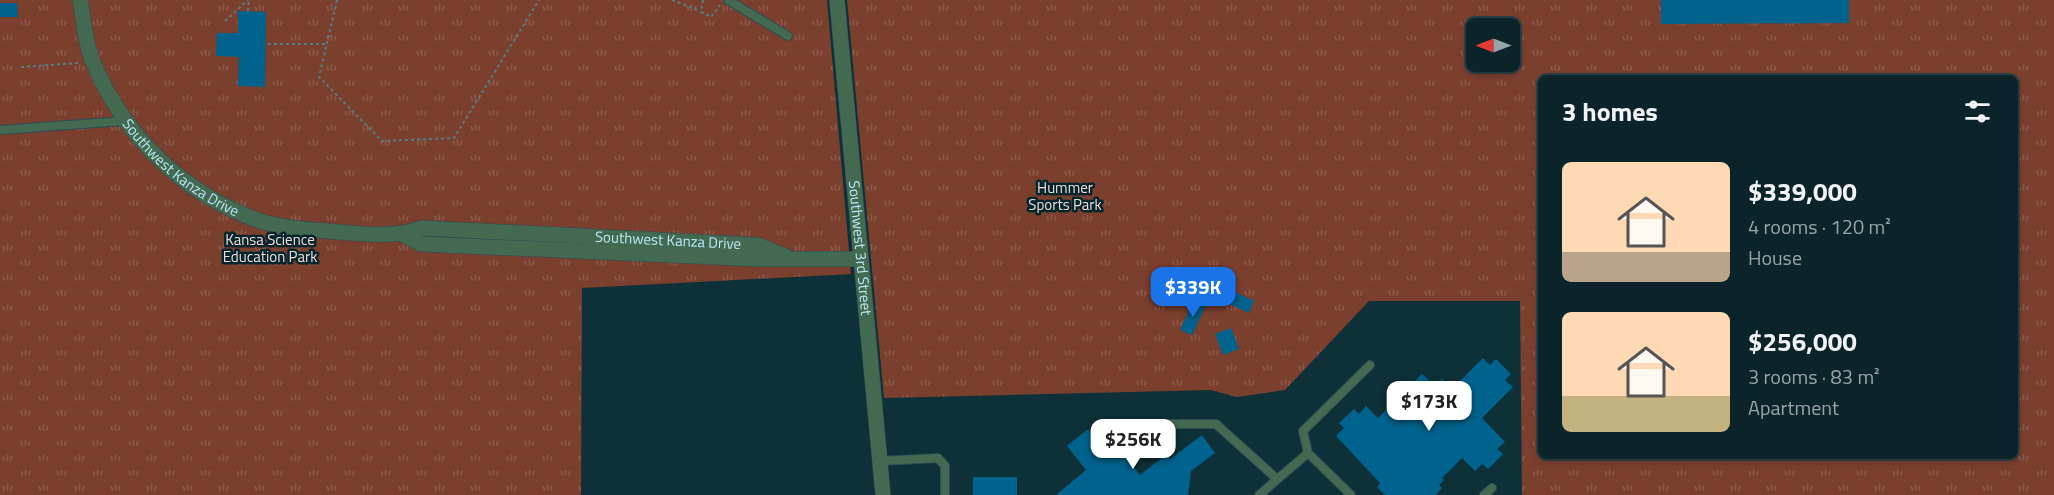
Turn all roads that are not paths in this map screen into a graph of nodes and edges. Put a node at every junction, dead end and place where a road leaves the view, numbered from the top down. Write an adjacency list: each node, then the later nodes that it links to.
1 (80, 0): 5 (street, Southwest Kanza Drive)
2 (728, 0): 4 (lane)
3 (837, 0): 7 (street, Southwest 3rd Street)
4 (788, 36)
5 (124, 121): 6 (lane); 7 (street, Southwest Kanza Drive)
6 (0, 130)
7 (860, 259): 11 (street, Southwest 3rd Street)
8 (1370, 364): 10 (lane)
9 (1139, 424): 12 (lane)
10 (1308, 453): 12 (lane); 17 (lane)
11 (880, 461): 14 (street, Southwest 3rd Street); 15 (lane)
12 (1277, 479): 16 (lane)
13 (1492, 488): 18 (lane)
14 (883, 495)
15 (945, 495)
16 (1259, 495)
17 (1351, 495)
18 (1485, 495)

